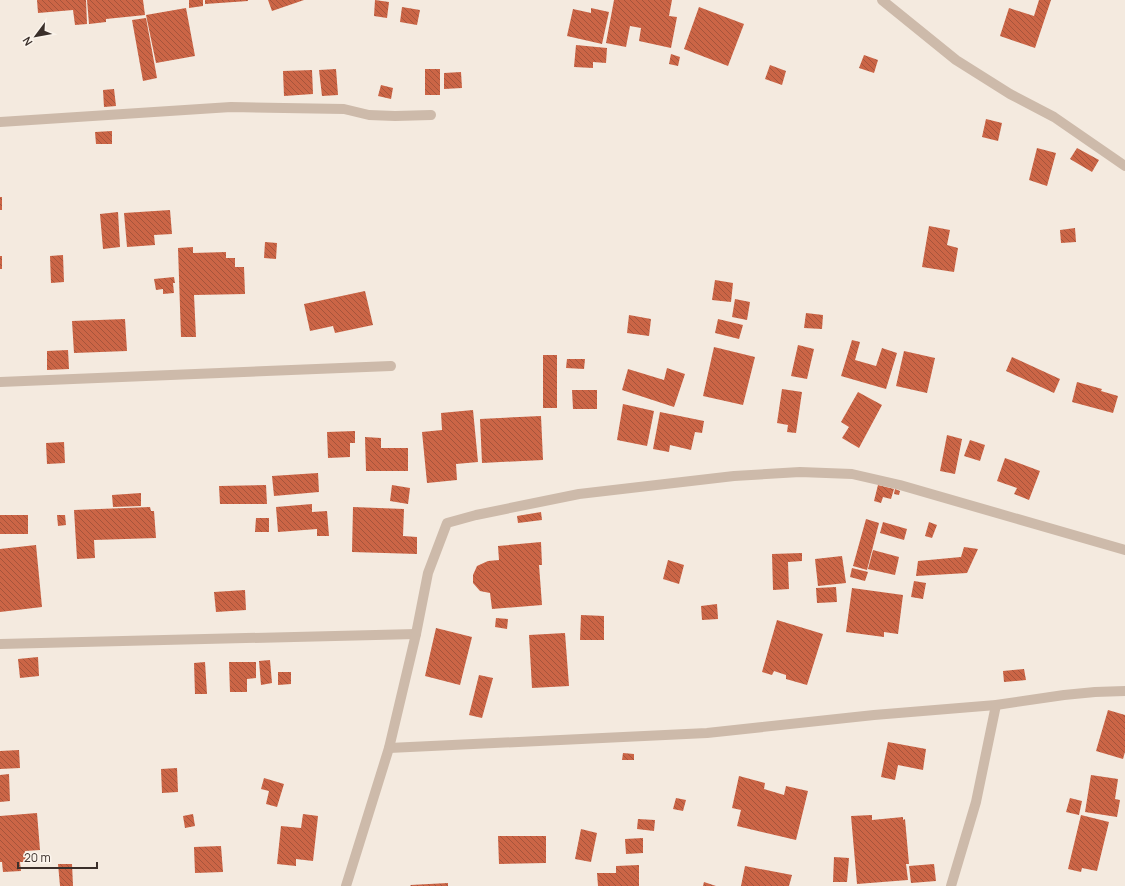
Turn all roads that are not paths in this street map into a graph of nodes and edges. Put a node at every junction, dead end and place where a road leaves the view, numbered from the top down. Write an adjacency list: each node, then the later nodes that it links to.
1 (882, 0): 4 (street)
2 (431, 115): 3 (street)
3 (0, 122)
4 (1125, 166)
5 (392, 366): 6 (street)
6 (0, 382)
7 (1125, 550): 8 (street)
8 (416, 634): 9 (street); 12 (street)
9 (0, 644)
10 (1125, 691): 11 (street)
11 (996, 705): 12 (street); 14 (street)
12 (389, 748): 13 (street)
13 (346, 886)
14 (952, 886)

